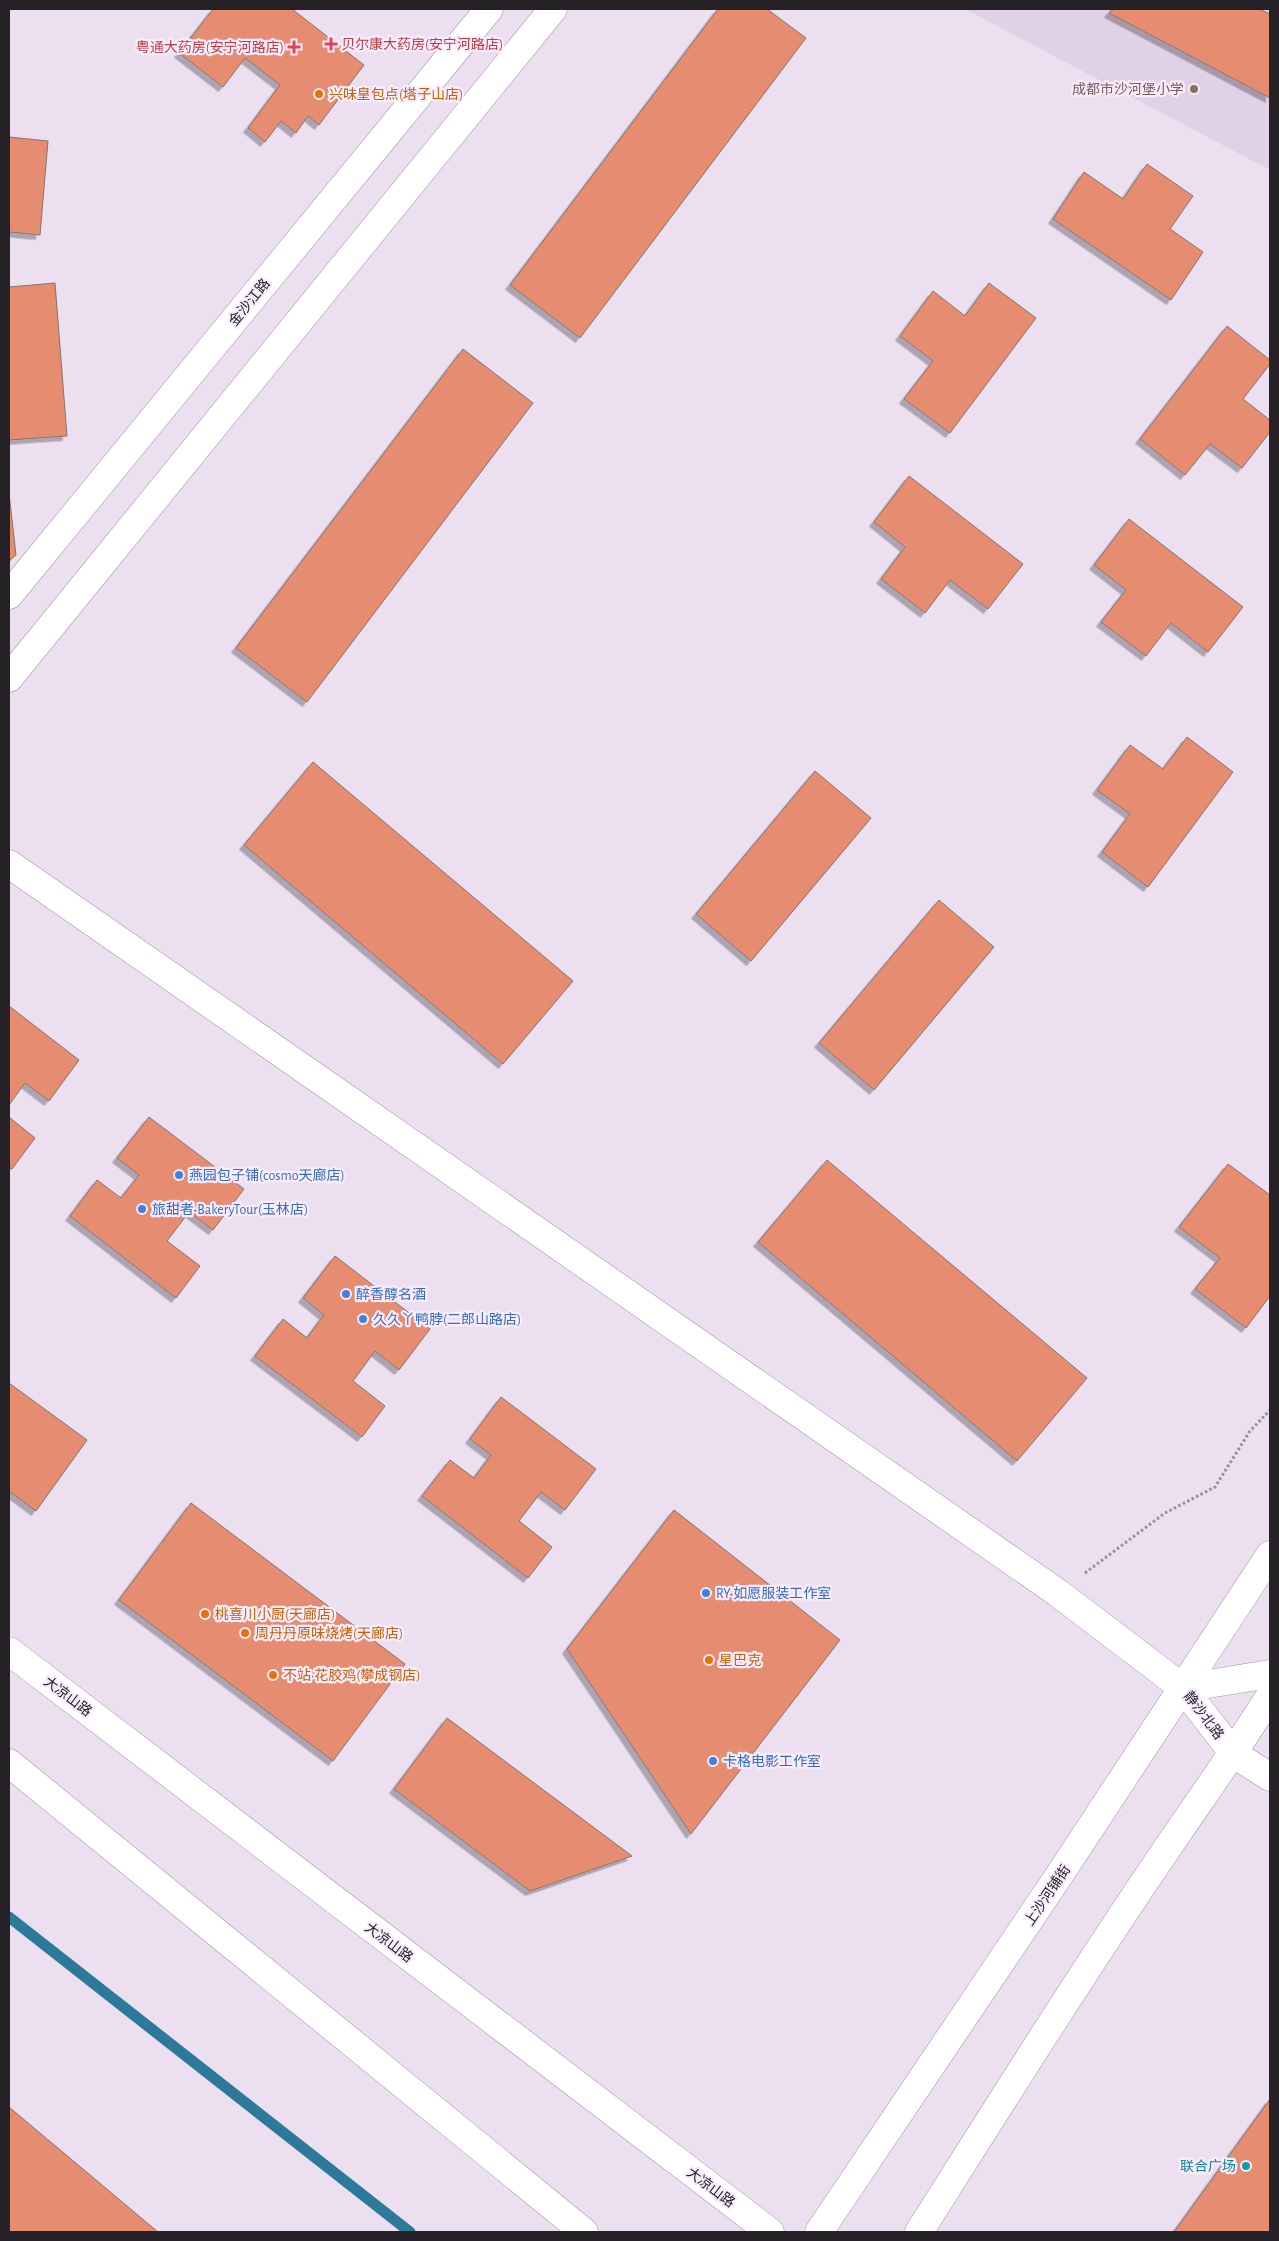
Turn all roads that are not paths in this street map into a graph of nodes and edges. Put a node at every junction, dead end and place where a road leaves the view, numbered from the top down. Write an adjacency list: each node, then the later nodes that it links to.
1 (488, 9): 3 (street, 金沙江路)
2 (553, 9): 4 (street)
3 (9, 595)
4 (9, 678)
5 (9, 864): 9 (street)
6 (1270, 1555): 9 (street, 上沙河铺街)
7 (9, 1651): 15 (street, 大凉山路)
8 (1270, 1674): 9 (street, 静沙北路)
9 (1183, 1688): 11 (street, 静沙北路); 16 (street, 上沙河铺街)
10 (1270, 1696): 11 (street)
11 (1234, 1754): 13 (street, 静沙北路); 17 (street)
12 (9, 1763): 14 (street)
13 (1270, 1776)
14 (584, 2232)
15 (770, 2232)
16 (818, 2232)
17 (919, 2232)

